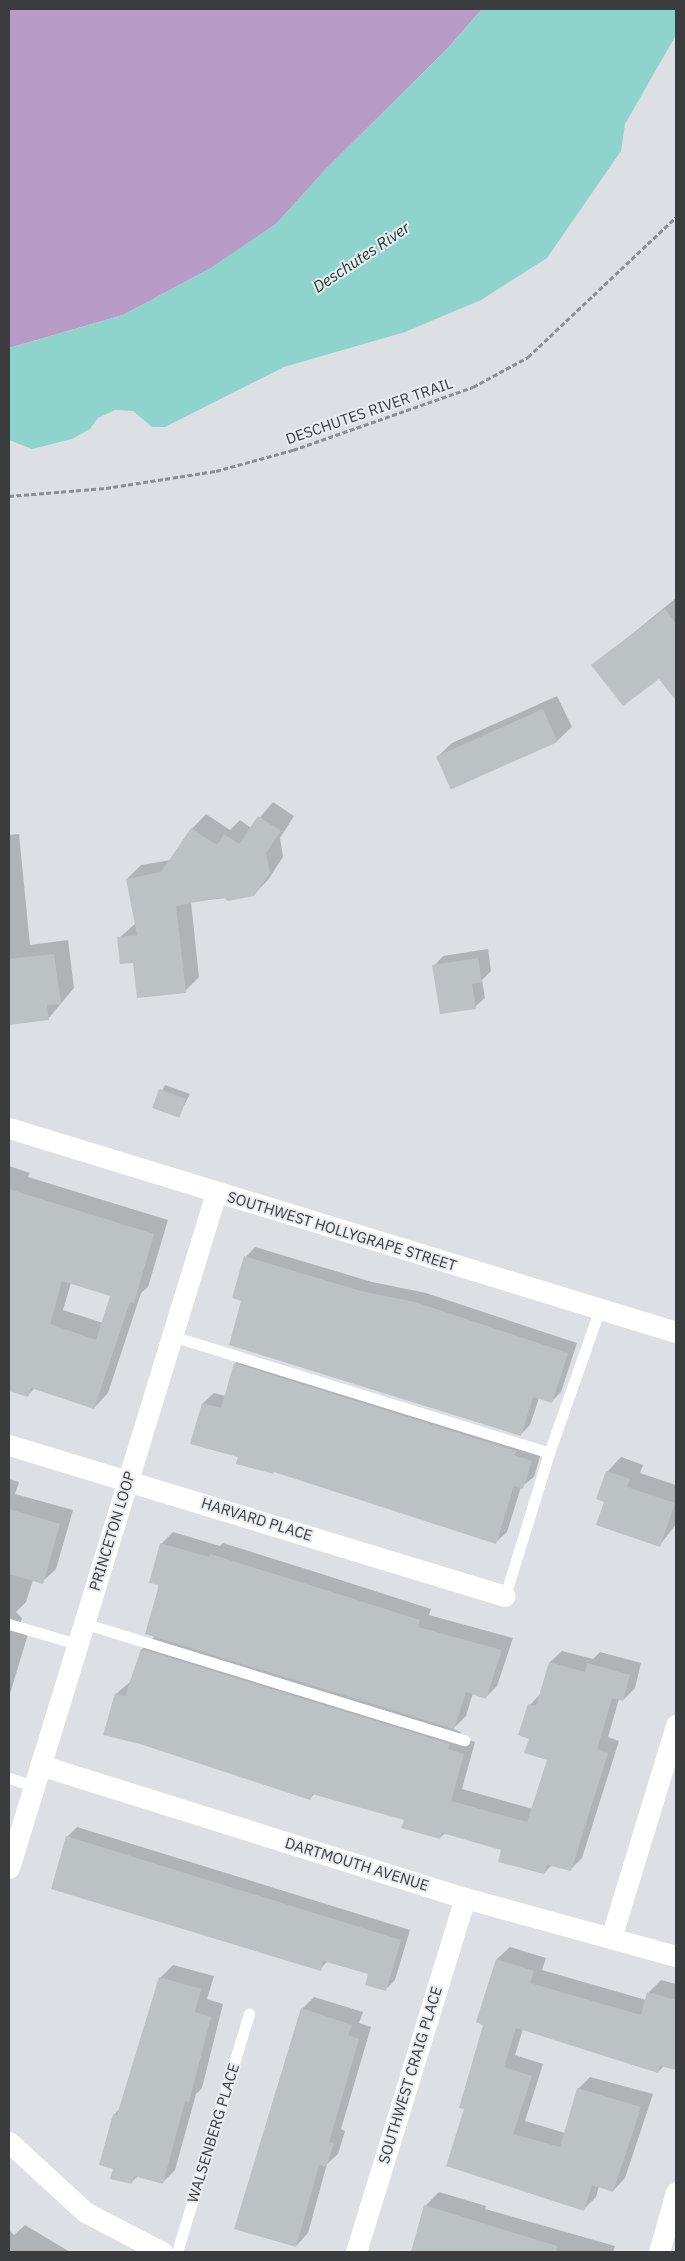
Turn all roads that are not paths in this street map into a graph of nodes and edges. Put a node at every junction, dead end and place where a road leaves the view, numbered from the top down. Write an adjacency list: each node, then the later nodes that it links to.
1 (9, 1128): 2 (street, SOUTHWEST HOLLYGRAPE STREET)
2 (216, 1194): 3 (street, SOUTHWEST HOLLYGRAPE STREET); 5 (street, PRINCETON LOOP)
3 (600, 1308): 4 (street, SOUTHWEST HOLLYGRAPE STREET); 7 (lane)
4 (676, 1332)
5 (172, 1336): 7 (lane); 8 (street, PRINCETON LOOP)
6 (9, 1445): 8 (street, HARVARD PLACE)
7 (549, 1453): 9 (lane)
8 (128, 1480): 9 (street, HARVARD PLACE); 11 (street, PRINCETON LOOP)
9 (505, 1596)
10 (9, 1624): 12 (lane)
11 (83, 1624): 12 (street, PRINCETON LOOP); 14 (lane)
12 (77, 1644): 15 (street, PRINCETON LOOP)
13 (676, 1725): 20 (street)
14 (464, 1740)
15 (40, 1765): 17 (street, PRINCETON LOOP); 19 (street, DARTMOUTH AVENUE)
16 (9, 1778): 17 (lane)
17 (34, 1786): 18 (street, PRINCETON LOOP)
18 (9, 1868)
19 (465, 1898): 20 (street, DARTMOUTH AVENUE); 27 (street, SOUTHWEST CRAIG PLACE)
20 (611, 1938): 21 (street, DARTMOUTH AVENUE)
21 (676, 1956)
22 (249, 2014): 26 (lane, WALSENBERG PLACE)
23 (9, 2142): 25 (street)
24 (676, 2192): 28 (street)
25 (162, 2252)
26 (177, 2252)
27 (356, 2252)
28 (658, 2252)

